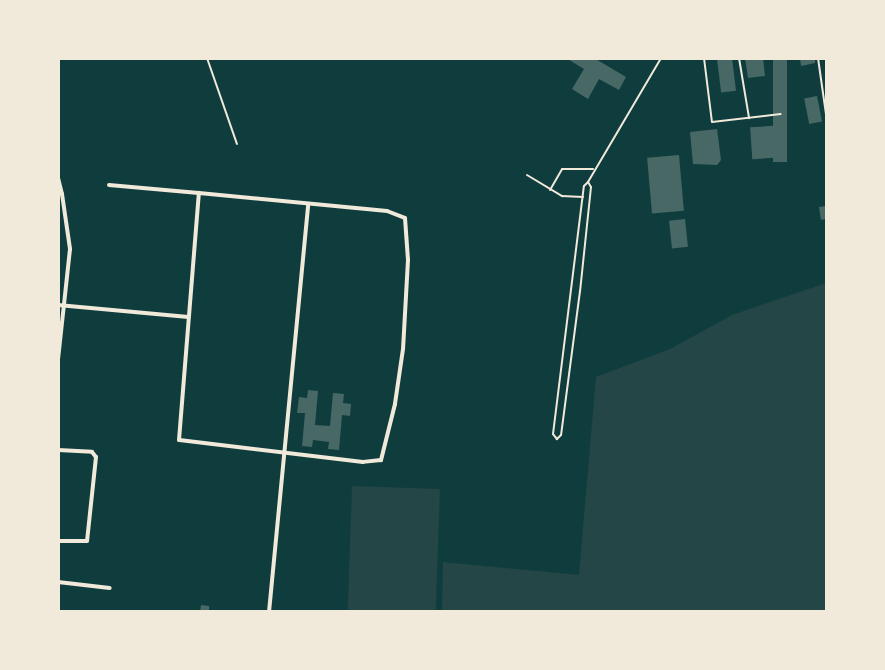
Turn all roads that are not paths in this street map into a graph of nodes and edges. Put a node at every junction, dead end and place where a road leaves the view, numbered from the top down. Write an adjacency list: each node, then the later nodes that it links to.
1 (207, 58): 9 (lane)
2 (661, 58): 10 (lane)
3 (704, 58): 8 (lane)
4 (739, 58): 8 (lane)
5 (818, 58): 7 (lane)
6 (782, 114): 8 (lane)
7 (826, 114)
8 (749, 118)
9 (237, 144)
10 (593, 169): 13 (lane); 15 (lane)
11 (527, 175): 15 (lane)
12 (58, 178): 16 (street)
13 (588, 182): 18 (lane); 21 (lane)
14 (109, 186): 17 (street)
15 (550, 190): 18 (lane)
16 (60, 193): 22 (street)
17 (199, 193): 19 (street); 23 (street)
18 (583, 196): 20 (lane)
19 (308, 204): 26 (street); 26 (street)
20 (571, 289): 21 (lane); 21 (lane)
21 (580, 291)
22 (61, 306): 23 (street); 24 (street)
23 (188, 317): 26 (street)
24 (58, 360)
25 (58, 450): 27 (street)
26 (285, 452): 30 (street)
27 (58, 541)
28 (58, 582): 29 (street)
29 (110, 588)
30 (269, 612)

